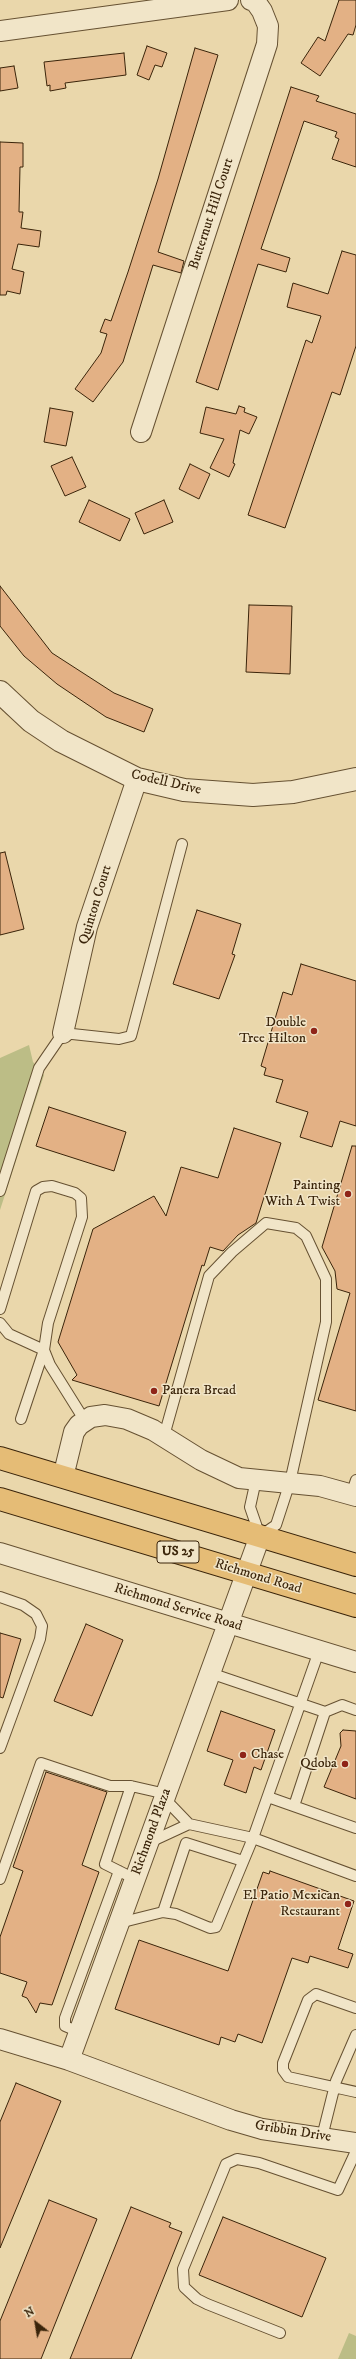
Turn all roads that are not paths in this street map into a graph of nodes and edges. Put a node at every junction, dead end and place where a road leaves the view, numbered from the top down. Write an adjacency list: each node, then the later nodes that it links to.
1 (228, 0): 3 (street)
2 (251, 0): 4 (street, Butternut Hill Court)
3 (0, 31)
4 (141, 432)
5 (0, 692): 6 (street, Codell Drive)
6 (137, 779): 7 (street, Codell Drive); 9 (street, Quinton Court)
7 (356, 779)
8 (182, 844): 9 (lane)
9 (63, 1033): 10 (lane)
10 (0, 1191)
11 (0, 1308): 13 (lane)
12 (0, 1323): 13 (lane)
13 (44, 1350): 14 (lane); 15 (lane)
14 (21, 1419)
15 (85, 1421): 16 (street); 18 (street)
16 (164, 1436): 19 (street); 20 (lane)
17 (0, 1458): 18 (highway)
18 (63, 1477): 23 (highway)
19 (256, 1480): 20 (street); 23 (lane)
20 (290, 1482): 21 (street); 23 (lane)
21 (354, 1490)
22 (0, 1499): 26 (highway, Richmond Road / US 25)
23 (260, 1536): 25 (highway); 26 (street, Richmond Plaza)
24 (0, 1553): 29 (street, Richmond Service Road)
25 (356, 1565)
26 (247, 1573): 28 (highway, Richmond Road / US 25); 29 (street, Richmond Plaza)
27 (0, 1597): 36 (lane)
28 (356, 1606)
29 (228, 1624): 30 (street, Richmond Service Road); 32 (street, Richmond Plaza)
30 (320, 1651): 31 (street, Richmond Service Road); 33 (lane)
31 (356, 1662)
32 (210, 1673): 33 (lane); 39 (street, Richmond Plaza)
33 (301, 1703): 35 (lane); 40 (lane)
34 (356, 1710): 35 (lane)
35 (325, 1712): 41 (lane)
36 (4, 1722): 37 (lane)
37 (0, 1748)
38 (131, 1786): 39 (lane); 47 (lane); 49 (lane)
39 (165, 1796): 42 (lane); 45 (street, Richmond Plaza)
40 (268, 1797): 41 (lane); 44 (lane)
41 (294, 1806): 43 (lane)
42 (190, 1824): 44 (lane); 45 (lane)
43 (355, 1825)
44 (253, 1838): 46 (lane); 48 (lane)
45 (148, 1842): 47 (street, Richmond Plaza)
46 (244, 1861): 50 (lane); 50 (lane)
47 (127, 1875): 51 (street, Richmond Plaza); 53 (lane)
48 (356, 1876)
49 (0, 1879)
50 (163, 1912): 51 (lane)
51 (119, 1923): 53 (street, Richmond Plaza)
52 (356, 2008): 57 (lane)
53 (79, 2032): 56 (street, Richmond Plaza)
54 (356, 2035): 57 (lane)
55 (0, 2038): 56 (street)
56 (69, 2060): 59 (street, Gribbin Drive)
57 (334, 2087): 58 (lane); 59 (lane)
58 (356, 2092)
59 (322, 2137): 60 (street, Gribbin Drive)
60 (356, 2143)
61 (356, 2151): 62 (lane)
62 (280, 2333)

